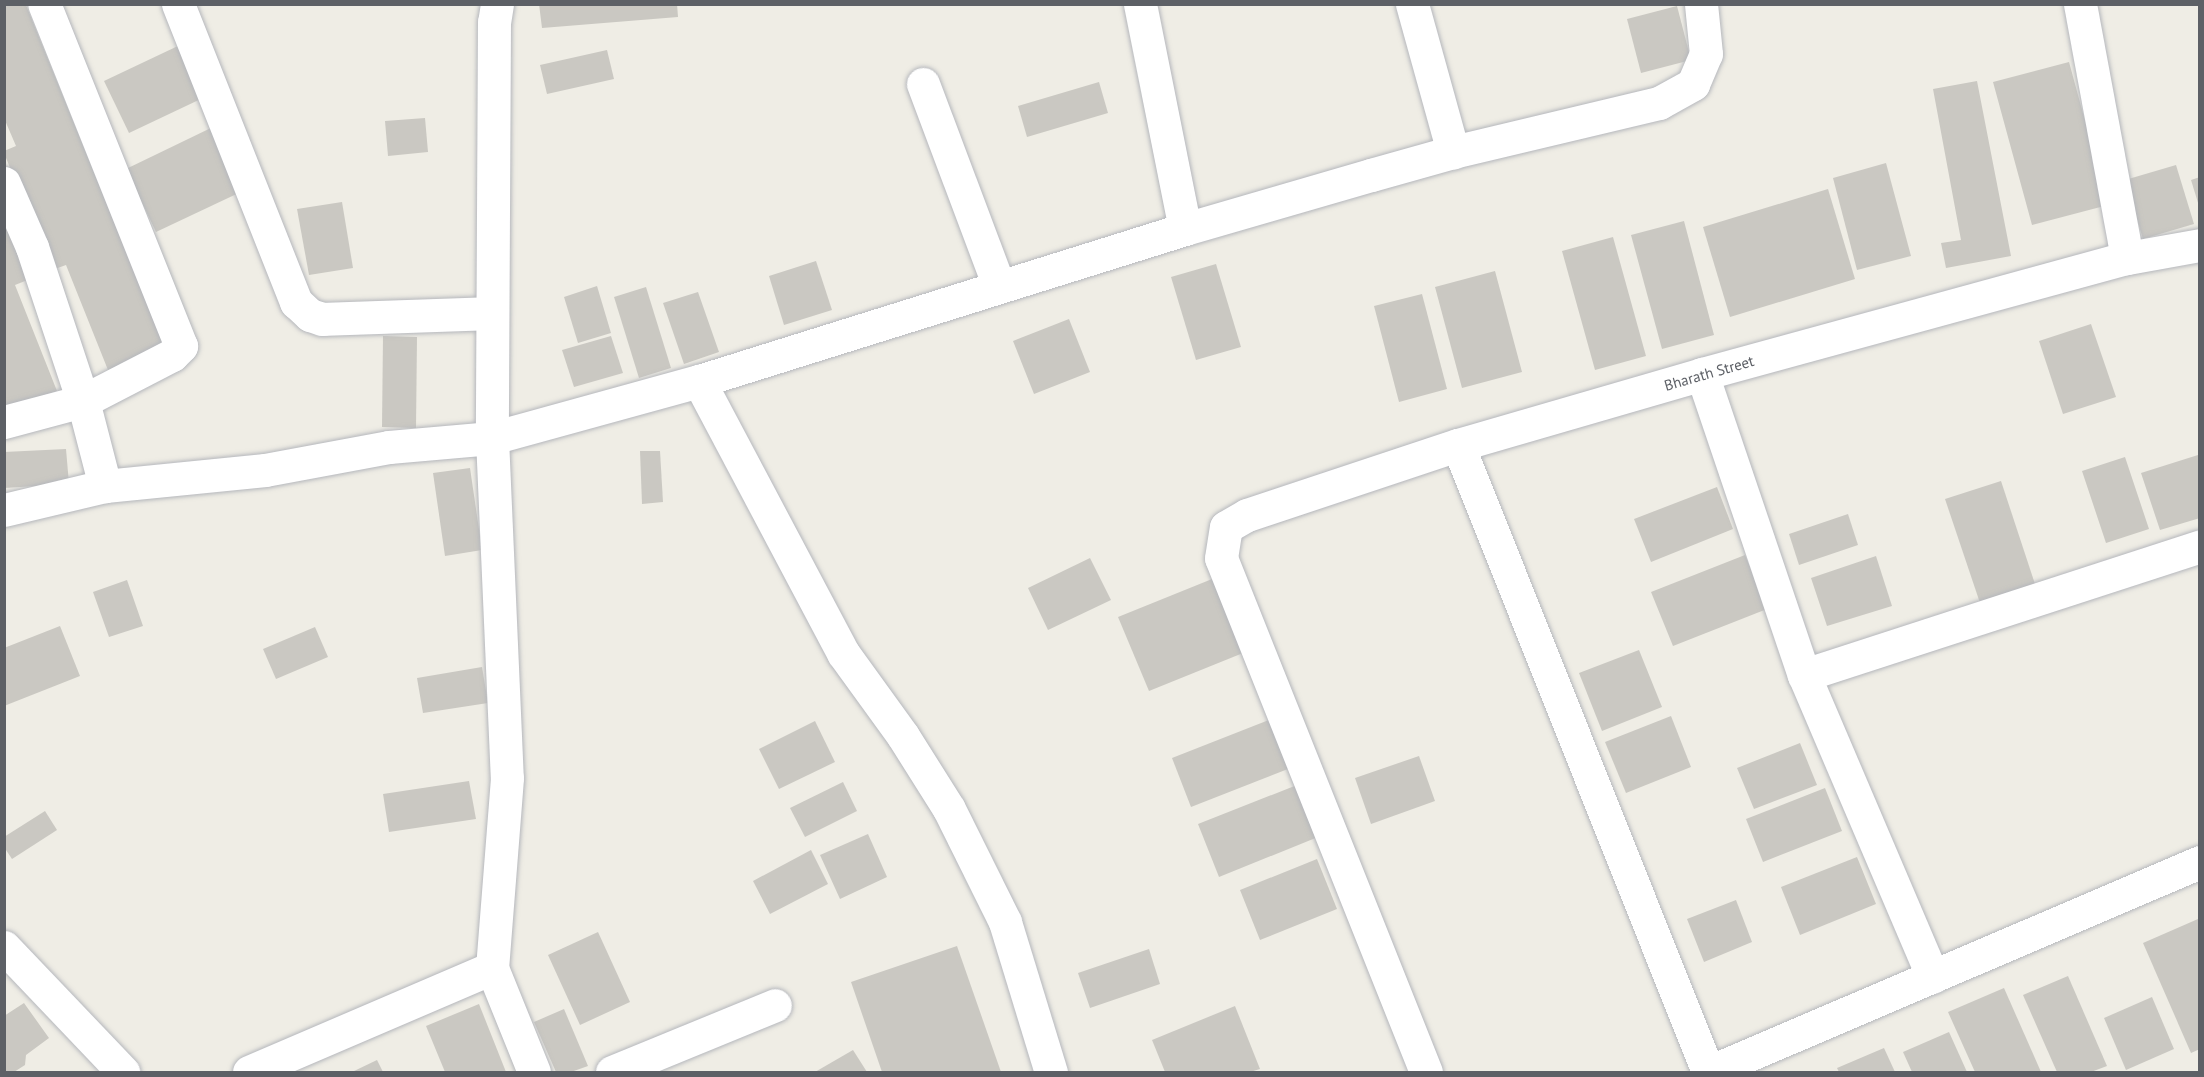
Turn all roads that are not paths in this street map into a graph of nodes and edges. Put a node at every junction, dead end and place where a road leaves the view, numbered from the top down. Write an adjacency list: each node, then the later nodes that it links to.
1 (44, 4): 18 (street)
2 (178, 4): 15 (street)
3 (497, 4): 15 (street)
4 (1140, 4): 11 (street)
5 (1412, 4): 9 (street)
6 (1701, 4): 9 (street)
7 (2080, 4): 13 (street)
8 (923, 84): 14 (street)
9 (1453, 152): 11 (street)
10 (4, 183): 18 (street)
11 (1185, 229): 14 (street)
12 (2199, 245): 13 (street, Bharath Street)
13 (2127, 258): 16 (street, Bharath Street)
14 (999, 286): 17 (street)
15 (492, 313): 20 (street)
16 (1702, 374): 21 (street, Bharath Street); 25 (street)
17 (699, 381): 20 (street); 36 (street)
18 (83, 401): 19 (street); 22 (street)
19 (4, 422)
20 (492, 438): 22 (street); 29 (street)
21 (1458, 445): 37 (street, Bharath Street); 38 (street)
22 (105, 486): 23 (street)
23 (4, 510)
24 (2199, 546): 25 (street)
25 (1804, 675): 30 (street)
26 (2199, 857): 27 (street)
27 (2199, 862): 30 (street)
28 (4, 947): 32 (street)
29 (492, 968): 33 (street); 34 (street)
30 (1933, 977): 38 (street)
31 (775, 1005): 35 (street)
32 (123, 1072)
33 (249, 1072)
34 (534, 1072)
35 (612, 1072)
36 (1051, 1072)
37 (1426, 1072)
38 (1709, 1072)

